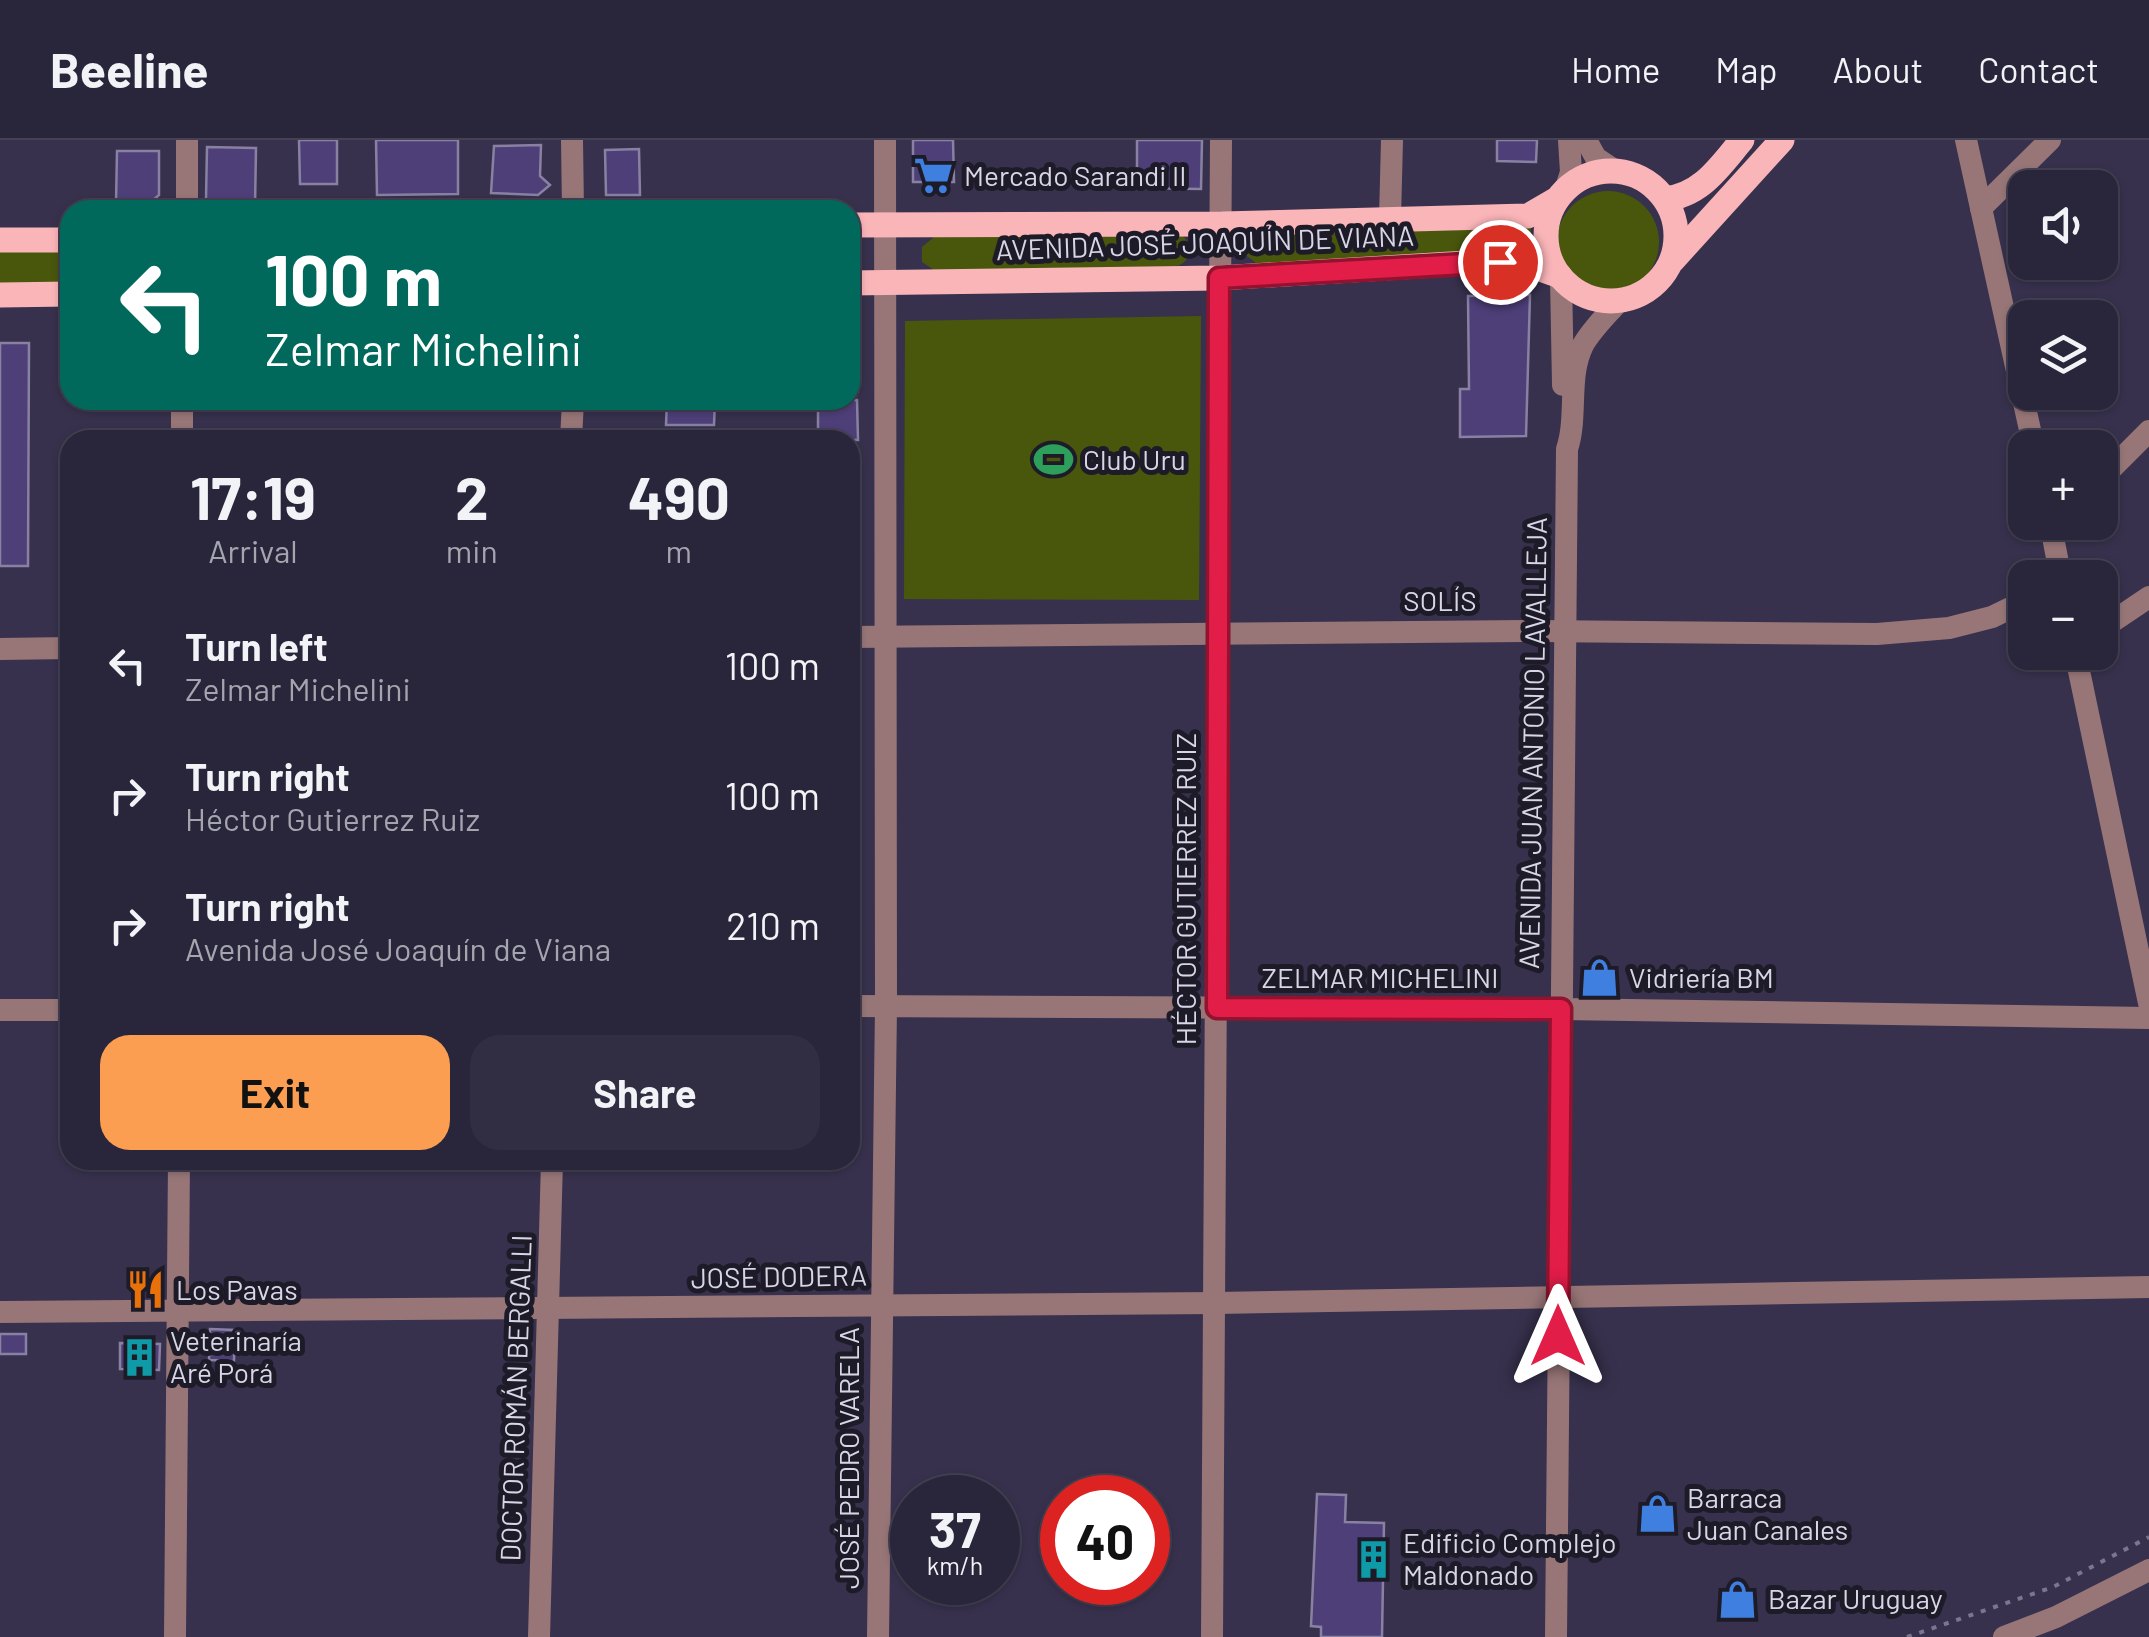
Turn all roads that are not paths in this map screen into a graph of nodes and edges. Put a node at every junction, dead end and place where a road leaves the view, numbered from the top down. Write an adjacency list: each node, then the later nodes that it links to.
1 (186, 140): 15 (street)
2 (572, 140): 16 (street)
3 (885, 140): 21 (street, JOSÉ PEDRO VARELA)
4 (1221, 140): 19 (street, HÉCTOR GUTIERREZ RUIZ)
5 (1392, 140): 18 (street)
6 (1569, 140): 13 (street)
7 (1586, 140): 12 (street)
8 (1742, 140): 14 (main road)
9 (1782, 140): 24 (main road)
10 (1966, 140): 17 (street)
11 (2050, 140): 17 (street)
12 (1614, 170): 13 (main road); 14 (main road)
13 (1562, 194): 18 (main road, AVENIDA JOSÉ JOAQUÍN DE VIANA); 25 (main road)
14 (1665, 199): 24 (main road)
15 (187, 200)
16 (573, 200)
17 (1981, 208): 32 (street)
18 (1390, 218): 19 (main road, AVENIDA JOSÉ JOAQUÍN DE VIANA)
19 (1222, 224): 21 (main road, AVENIDA JOSÉ JOAQUÍN DE VIANA); 26 (street, HÉCTOR GUTIERREZ RUIZ)
20 (860, 225): 21 (main road, AVENIDA JOSÉ JOAQUÍN DE VIANA)
21 (886, 225): 28 (street, JOSÉ PEDRO VARELA)
22 (0, 240): 23 (main road)
23 (60, 240)
24 (1670, 264): 31 (main road)
25 (1560, 277): 26 (main road, AVENIDA JOSÉ JOAQUÍN DE VIANA); 31 (main road); 34 (street, AVENIDA JUAN ANTONIO LAVALLEJA)
26 (1219, 278): 28 (main road, AVENIDA JOSÉ JOAQUÍN DE VIANA); 39 (street, HÉCTOR GUTIERREZ RUIZ)
27 (860, 282): 28 (main road, AVENIDA JOSÉ JOAQUÍN DE VIANA)
28 (887, 282): 41 (street, JOSÉ PEDRO VARELA)
29 (60, 294): 30 (main road)
30 (0, 295)
31 (1620, 301): 34 (street, AVENIDA JUAN ANTONIO LAVALLEJA)
32 (2030, 430)
33 (2149, 431): 35 (street)
34 (1567, 449): 40 (street, AVENIDA JUAN ANTONIO LAVALLEJA)
35 (2118, 462)
36 (2149, 597): 38 (street)
37 (2008, 610): 40 (street, SOLÍS)
38 (2118, 618)
39 (1216, 632): 40 (street, SOLÍS); 41 (street, SOLÍS); 49 (street, HÉCTOR GUTIERREZ RUIZ)
40 (1563, 632): 50 (street, AVENIDA JUAN ANTONIO LAVALLEJA)
41 (888, 636): 42 (street, SOLÍS); 48 (street, JOSÉ PEDRO VARELA)
42 (860, 637)
43 (60, 648): 44 (street)
44 (0, 649)
45 (2079, 670): 46 (street)
46 (2149, 1002)
47 (860, 1006): 48 (street, ZELMAR MICHELINI)
48 (886, 1006): 49 (street, ZELMAR MICHELINI); 59 (street, JOSÉ PEDRO VARELA)
49 (1217, 1008): 50 (street, ZELMAR MICHELINI); 58 (street, HÉCTOR GUTIERREZ RUIZ)
50 (1561, 1009): 53 (street, ZELMAR MICHELINI); 57 (street, AVENIDA JUAN ANTONIO LAVALLEJA)
51 (0, 1010): 52 (street)
52 (60, 1010)
53 (2149, 1018)
54 (179, 1170): 62 (street)
55 (552, 1170): 60 (street, DOCTOR ROMÁN BERGALLI)
56 (2149, 1287): 57 (street, JOSÉ DODERA)
57 (1559, 1295): 58 (street, JOSÉ DODERA); 68 (street, AVENIDA JUAN ANTONIO LAVALLEJA)
58 (1216, 1303): 59 (street, JOSÉ DODERA); 67 (street, HÉCTOR GUTIERREZ RUIZ)
59 (881, 1306): 60 (street, JOSÉ DODERA); 66 (street, JOSÉ PEDRO VARELA)
60 (550, 1310): 62 (street, JOSÉ DODERA); 65 (street, DOCTOR ROMÁN BERGALLI)
61 (0, 1312): 62 (street, JOSÉ DODERA)
62 (180, 1312): 64 (street)
63 (2149, 1570): 69 (street)
64 (175, 1637)
65 (538, 1637)
66 (878, 1637)
67 (1212, 1637)
68 (1556, 1637)
69 (2004, 1637)

